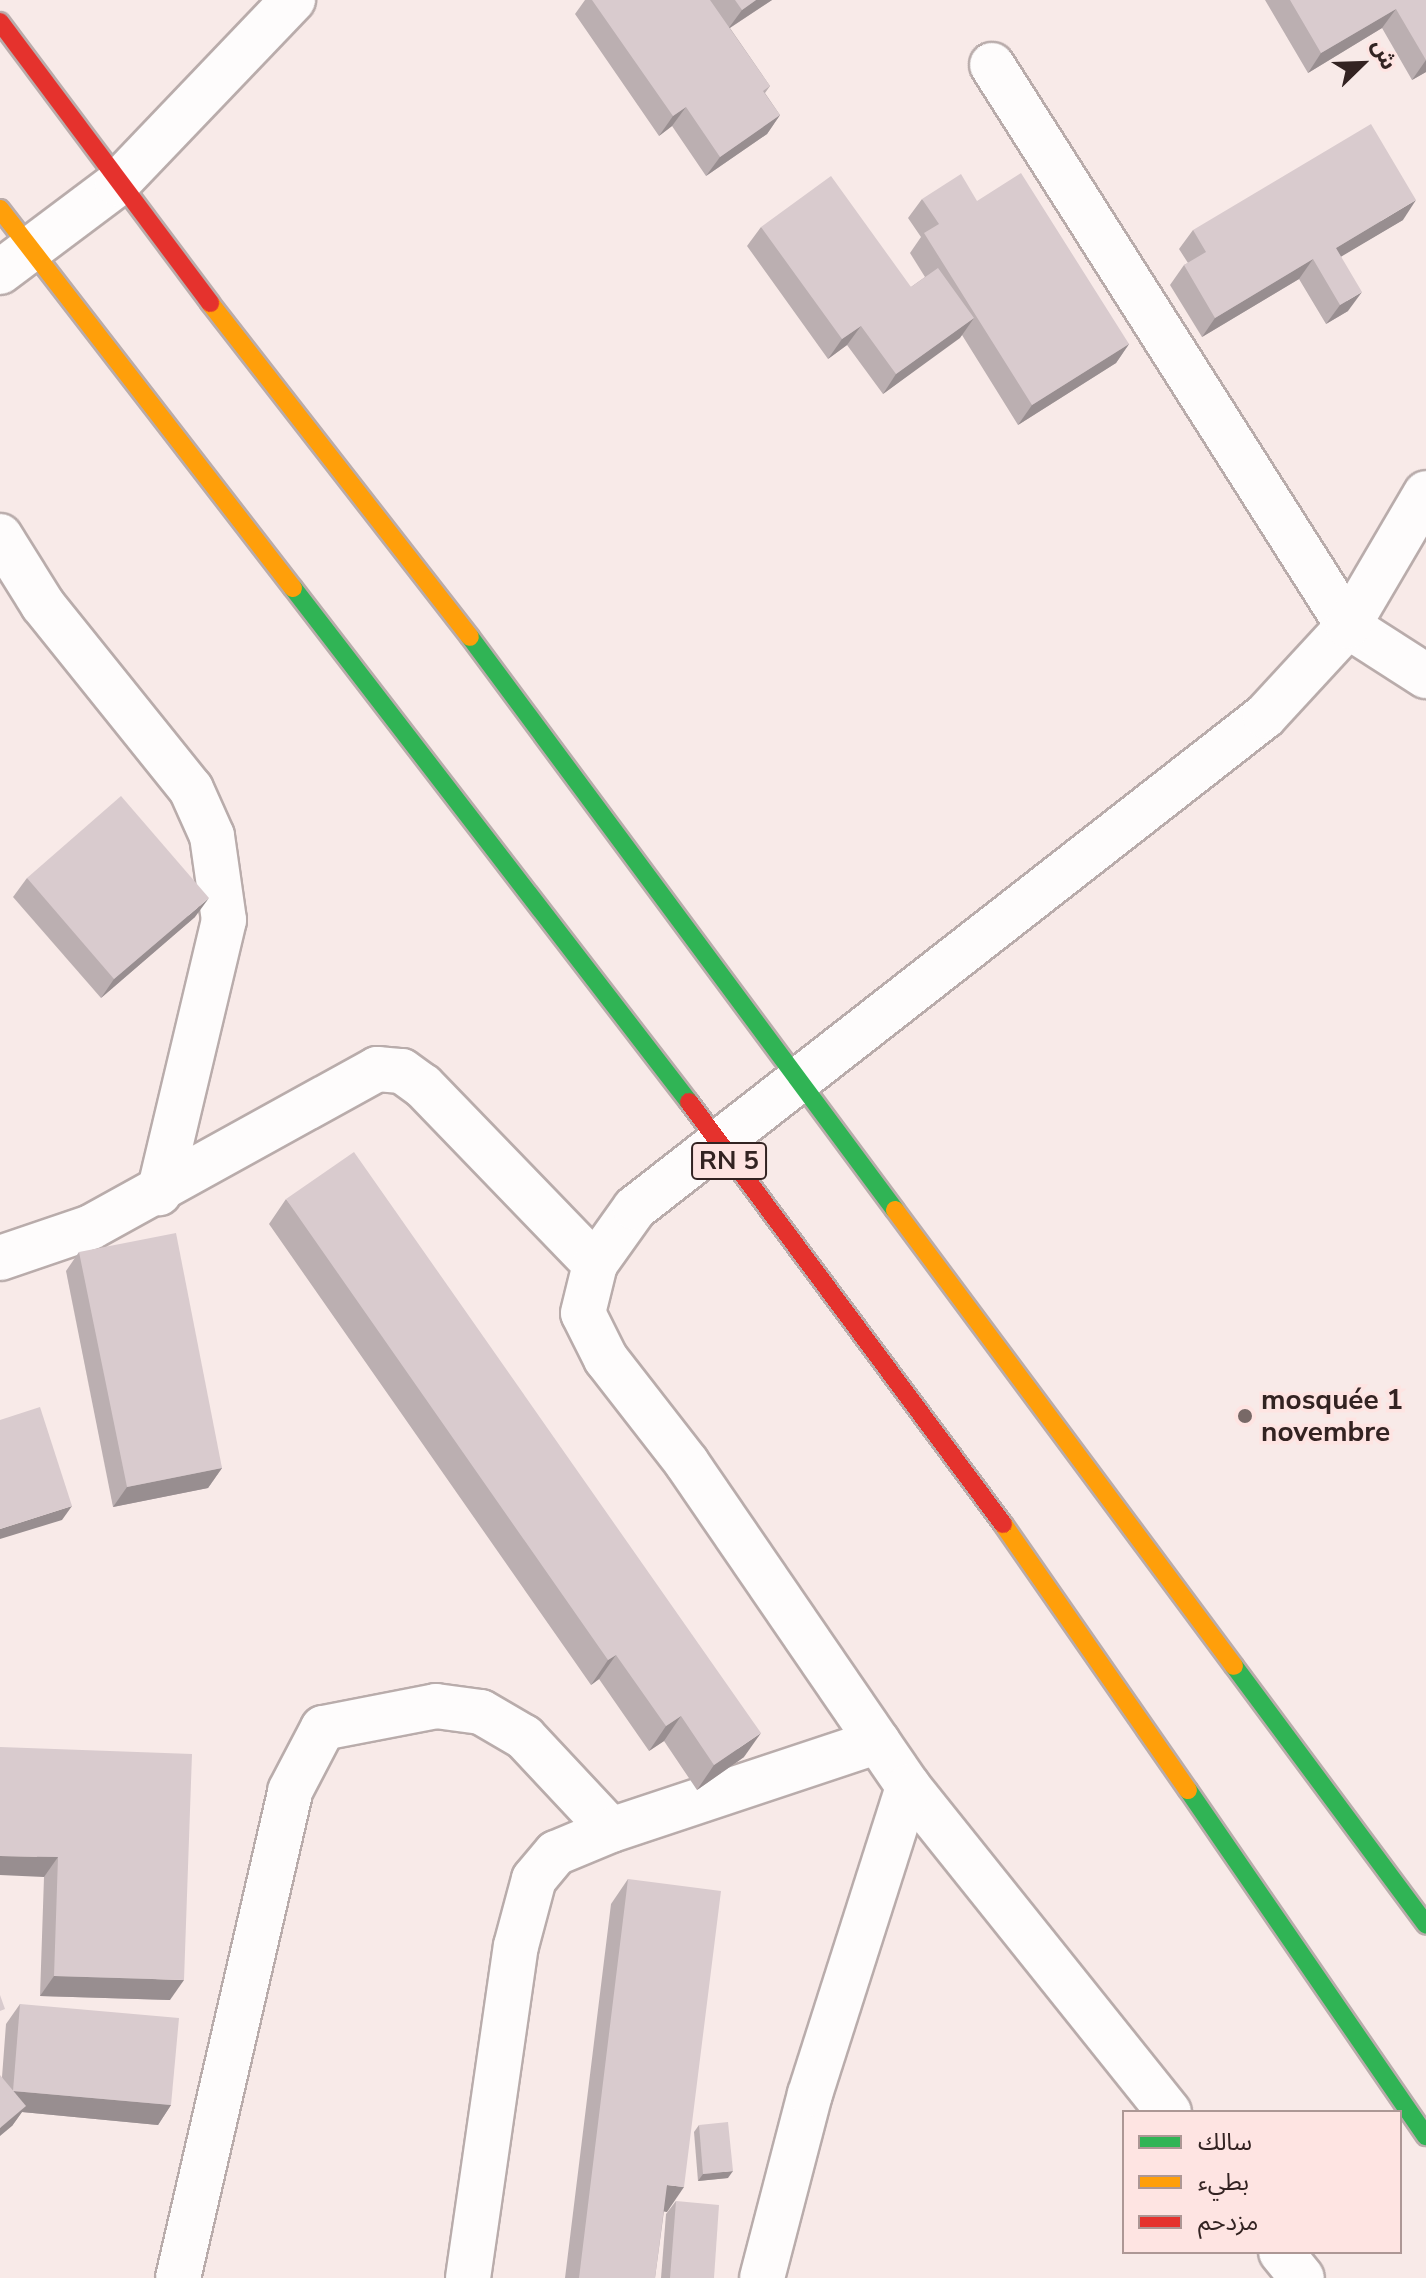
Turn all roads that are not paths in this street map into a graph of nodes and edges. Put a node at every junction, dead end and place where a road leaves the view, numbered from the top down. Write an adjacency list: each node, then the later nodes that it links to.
1 (293, 0): 4 (street)
2 (0, 22): 4 (main road)
3 (992, 65): 9 (street)
4 (117, 184): 6 (street); 11 (main road)
5 (0, 209): 6 (main road, RN 5)
6 (17, 263): 12 (main road, RN 5)
7 (1426, 493): 9 (street)
8 (0, 536): 13 (street)
9 (1348, 626): 10 (street); 11 (street)
10 (1426, 676)
11 (801, 1080): 12 (street); 19 (main road)
12 (719, 1147): 15 (street); 21 (main road, RN 5)
13 (159, 1193): 14 (street); 15 (street)
14 (0, 1258)
15 (595, 1264): 16 (street)
16 (878, 1741): 17 (street); 18 (street)
17 (908, 1786): 20 (street); 25 (street)
18 (611, 1830): 23 (street); 24 (street)
19 (1426, 1925)
20 (1167, 2110)
21 (1426, 2136)
22 (1283, 2254): 26 (street)
23 (178, 2278)
24 (468, 2278)
25 (762, 2278)
26 (1302, 2278)

